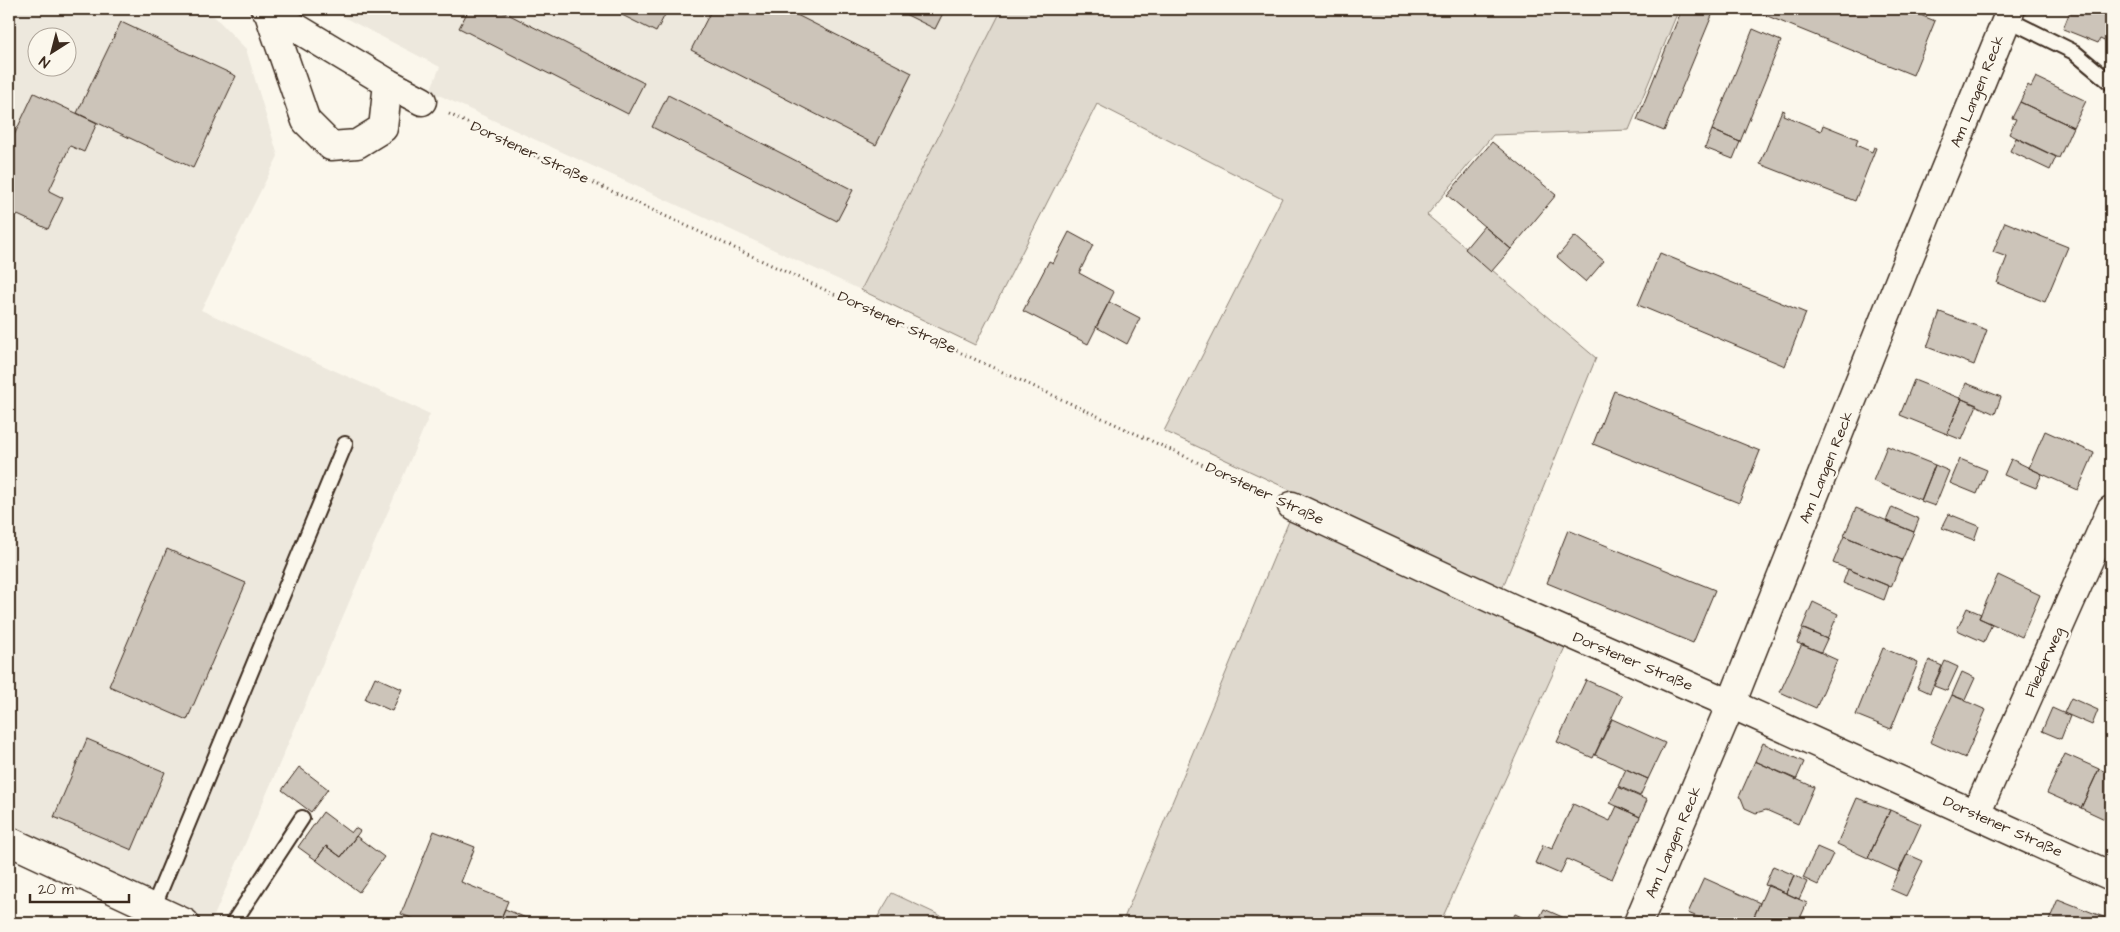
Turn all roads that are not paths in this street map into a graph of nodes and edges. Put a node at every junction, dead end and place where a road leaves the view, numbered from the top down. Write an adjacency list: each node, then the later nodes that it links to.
1 (266, 10): 3 (street); 3 (street)
2 (2009, 14): 4 (lane); 9 (street, Am Langen Reck)
3 (388, 83): 5 (street)
4 (2111, 83)
5 (422, 101)
6 (345, 444): 14 (lane)
7 (1292, 506): 9 (street, Dorstener Straße)
8 (2111, 510): 10 (street, Fliederweg)
9 (1732, 704): 10 (street, Dorstener Straße); 17 (street, Am Langen Reck)
10 (1976, 814): 13 (street, Dorstener Straße)
11 (302, 818): 16 (lane)
12 (9, 841): 14 (street)
13 (2111, 876)
14 (153, 908): 15 (street)
15 (184, 923)
16 (233, 923)
17 (1638, 923)

